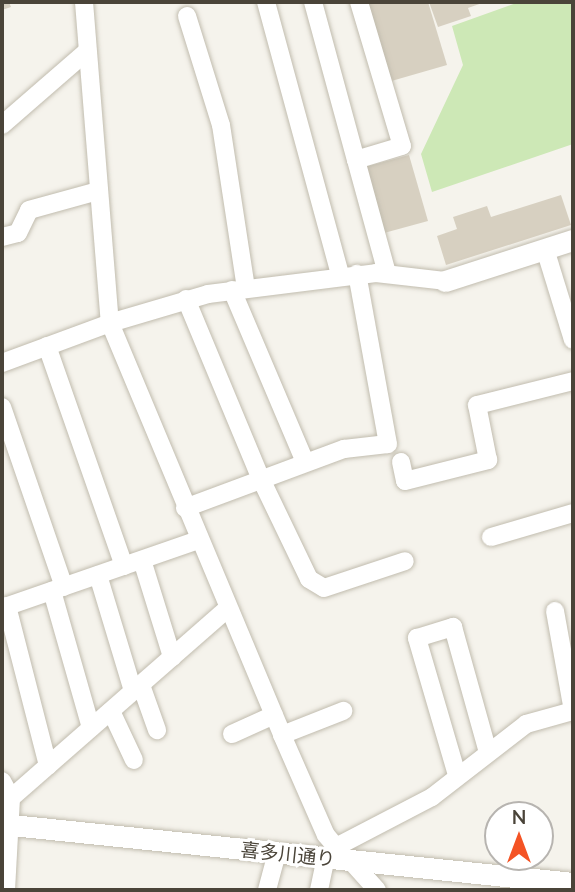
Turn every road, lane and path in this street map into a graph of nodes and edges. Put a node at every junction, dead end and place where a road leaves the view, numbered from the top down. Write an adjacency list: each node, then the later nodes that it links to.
1 (83, 2): 6 (street)
2 (266, 2): 14 (street)
3 (313, 2): 8 (street)
4 (359, 2): 8 (street)
5 (187, 16): 16 (street)
6 (87, 51): 7 (street); 9 (street)
7 (2, 125)
8 (356, 160): 13 (street)
9 (98, 191): 10 (street); 18 (street)
10 (2, 237)
11 (573, 240): 12 (street)
12 (545, 249): 15 (street); 19 (street)
13 (387, 273): 14 (street); 15 (street)
14 (348, 275): 16 (street); 24 (street)
15 (445, 281)
16 (239, 289): 17 (street); 24 (street)
17 (186, 299): 18 (street); 26 (street)
18 (110, 323): 20 (street); 27 (street)
19 (573, 340)
20 (47, 346): 21 (street); 33 (street)
21 (2, 363)
22 (573, 381): 25 (street)
23 (2, 407): 35 (street)
24 (305, 462): 26 (street)
25 (401, 462)
26 (260, 477): 27 (street); 32 (street)
27 (185, 508): 30 (street)
28 (573, 513): 29 (street)
29 (491, 537)
30 (198, 540): 31 (street); 37 (street)
31 (142, 560): 33 (street); 39 (street)
32 (405, 561)
33 (124, 566): 34 (street)
34 (98, 575): 35 (street); 40 (street)
35 (58, 589): 36 (street); 45 (street)
36 (3, 606): 51 (street)
37 (228, 608): 39 (street); 44 (street)
38 (555, 611): 43 (street)
39 (172, 657): 40 (street)
40 (137, 688): 41 (street); 46 (street)
41 (111, 710): 45 (street); 50 (street)
42 (343, 710): 48 (street)
43 (573, 711): 49 (street)
44 (274, 715): 47 (street); 48 (street)
45 (91, 728): 51 (street)
46 (157, 730)
47 (232, 734)
48 (282, 735): 57 (street)
49 (488, 752): 52 (street); 52 (street)
50 (134, 760)
51 (48, 765): 54 (street)
52 (457, 775): 57 (street)
53 (2, 781): 54 (street)
54 (11, 798): 55 (street)
55 (5, 825): 56 (street, 喜多川通り); 59 (street)
56 (277, 852): 57 (street, 喜多川通り); 60 (street)
57 (337, 856): 58 (street, 喜多川通り); 61 (street); 62 (street)
58 (573, 883)
59 (6, 890)
60 (267, 890)
61 (319, 890)
62 (377, 890)

